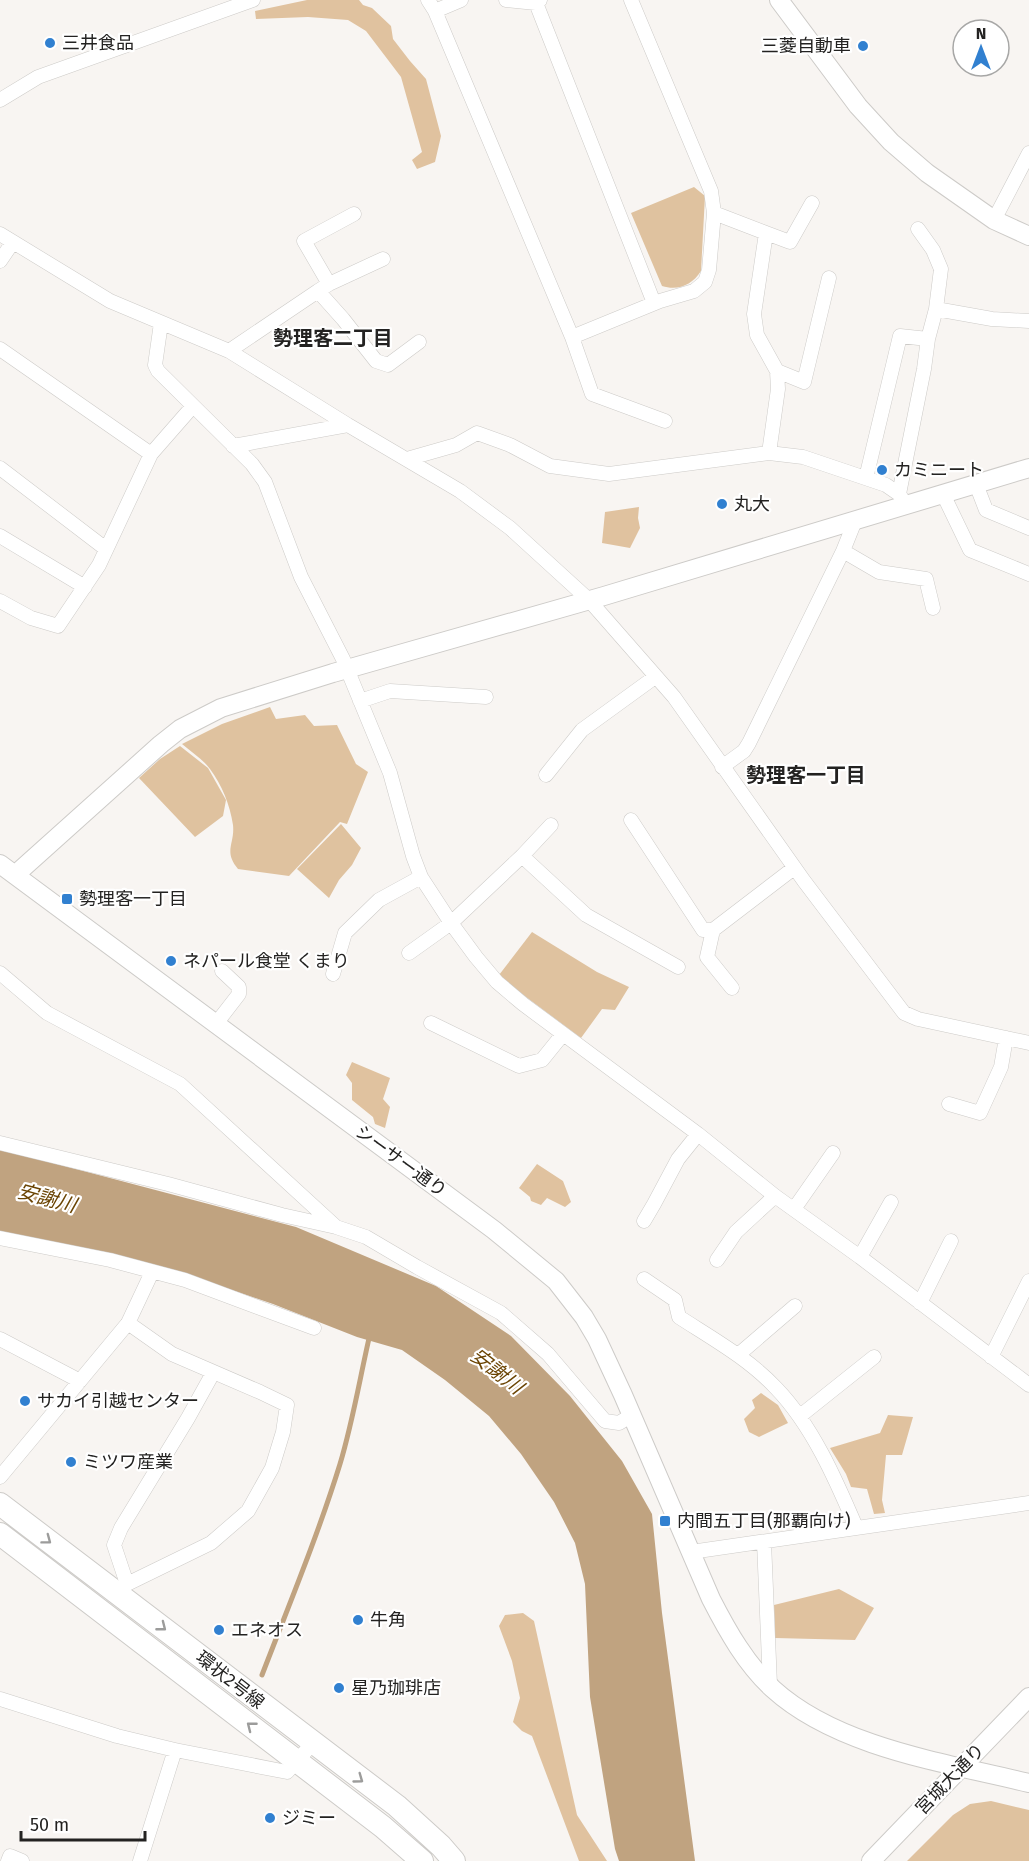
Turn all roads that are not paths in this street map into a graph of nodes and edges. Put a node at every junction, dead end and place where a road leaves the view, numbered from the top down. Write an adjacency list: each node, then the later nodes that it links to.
1 (253, 0): 8 (street)
2 (461, 0): 7 (street)
3 (506, 0): 6 (street)
4 (631, 0): 11 (street)
5 (778, 0): 13 (street)
6 (538, 1): 23 (street)
7 (431, 5): 27 (street)
8 (0, 100)
9 (1029, 153): 13 (street)
10 (812, 203): 15 (street)
11 (714, 213): 15 (street); 23 (street)
12 (354, 214): 22 (street)
13 (994, 220): 17 (street)
14 (918, 229): 24 (street)
15 (766, 233): 32 (street)
16 (0, 234): 18 (street)
17 (1029, 237)
18 (13, 242): 20 (street); 26 (street)
19 (383, 259): 22 (street)
20 (0, 261)
21 (829, 278): 32 (street)
22 (323, 287): 29 (street); 31 (street)
23 (654, 303): 27 (street)
24 (936, 309): 25 (street); 28 (street)
25 (1029, 321)
26 (161, 323): 31 (street); 33 (street)
27 (573, 337): 34 (street)
28 (928, 339): 42 (street); 45 (street)
29 (419, 342)
30 (0, 349): 38 (street)
31 (229, 351): 35 (street)
32 (777, 371): 37 (street)
33 (193, 406): 36 (street); 38 (street)
34 (665, 421)
35 (348, 425): 36 (street); 39 (street)
36 (233, 446): 56 (street)
37 (769, 453): 39 (street); 42 (street)
38 (151, 454): 49 (street)
39 (407, 459): 53 (street)
40 (0, 468): 49 (street)
41 (1029, 468): 43 (street)
42 (866, 478): 45 (street)
43 (976, 484): 44 (street); 47 (street)
44 (943, 494): 45 (street); 51 (street)
45 (902, 500): 46 (street)
46 (855, 521): 50 (street); 53 (street)
47 (1029, 528)
48 (0, 536): 52 (street)
49 (106, 549): 52 (street)
50 (843, 551): 55 (street); 60 (street)
51 (1029, 574)
52 (85, 587): 54 (street)
53 (589, 600): 56 (street); 57 (street)
54 (0, 601)
55 (933, 608)
56 (346, 669): 59 (street); 65 (street)
57 (655, 677): 60 (street); 61 (street)
58 (486, 697): 59 (street)
59 (360, 701): 67 (street)
60 (722, 767): 66 (street)
61 (546, 776)
62 (631, 820): 69 (street)
63 (550, 825): 64 (street)
64 (522, 856): 68 (street); 71 (street)
65 (4, 868): 77 (street, シーサー通り)
66 (794, 868): 69 (street); 79 (street)
67 (421, 876): 68 (street); 74 (street)
68 (452, 923): 70 (street); 78 (street)
69 (713, 930): 75 (street)
70 (409, 953)
71 (678, 967)
72 (222, 971): 77 (street)
73 (0, 973): 89 (street)
74 (333, 974)
75 (732, 988)
76 (430, 1023): 78 (street)
77 (215, 1024): 108 (street, シーサー通り)
78 (563, 1034): 82 (street)
79 (1006, 1038): 80 (street); 81 (street)
80 (1029, 1043)
81 (949, 1104)
82 (698, 1134): 85 (street); 88 (street)
83 (0, 1143): 89 (street)
84 (833, 1153): 87 (street)
85 (776, 1196): 87 (street); 93 (street)
86 (891, 1202): 92 (street)
87 (794, 1209): 92 (street)
88 (644, 1221)
89 (336, 1227): 108 (street)
90 (0, 1239): 94 (street)
91 (951, 1241): 97 (street)
92 (860, 1257): 97 (street)
93 (717, 1260)
94 (152, 1272): 99 (street); 100 (street)
95 (644, 1279): 102 (street)
96 (1029, 1281): 104 (street)
97 (920, 1303): 104 (street)
98 (795, 1306): 102 (street)
99 (128, 1323): 105 (street); 106 (street)
100 (314, 1328)
101 (0, 1339): 106 (street)
102 (738, 1355): 109 (street)
103 (874, 1357): 109 (street)
104 (991, 1357): 107 (street)
105 (213, 1372): 117 (street); 117 (street)
106 (80, 1381): 110 (street)
107 (1029, 1385)
108 (632, 1415): 116 (street, シーサー通り)
109 (800, 1416): 113 (street)
110 (0, 1477)
111 (1029, 1503): 113 (street)
112 (0, 1504): 117 (main road, 環状2号線, one-way to 117)
113 (856, 1527): 115 (street)
114 (0, 1534): 118 (main road, 環状2号線)
115 (764, 1542): 116 (street); 119 (street)
116 (691, 1552): 119 (street, シーサー通り)
117 (121, 1587): 118 (street); 122 (main road, 環状2号線, one-way to 122)
118 (102, 1611): 124 (main road, 環状2号線, one-way to 118)
119 (770, 1685): 125 (street, シーサー通り)
120 (1029, 1697): 125 (street, 宮城大通り)
121 (0, 1699): 123 (street)
122 (313, 1743): 124 (street); 131 (main road, 環状2号線, one-way to 131)
123 (175, 1750): 124 (street); 129 (street)
124 (297, 1761): 130 (main road, 環状2号線)
125 (961, 1766): 126 (street, シーサー通り); 132 (street, 宮城大通り)
126 (1029, 1783)
127 (8, 1861): 128 (street)
128 (21, 1861)
129 (140, 1861)
130 (422, 1861)
131 (454, 1861)
132 (871, 1861)

